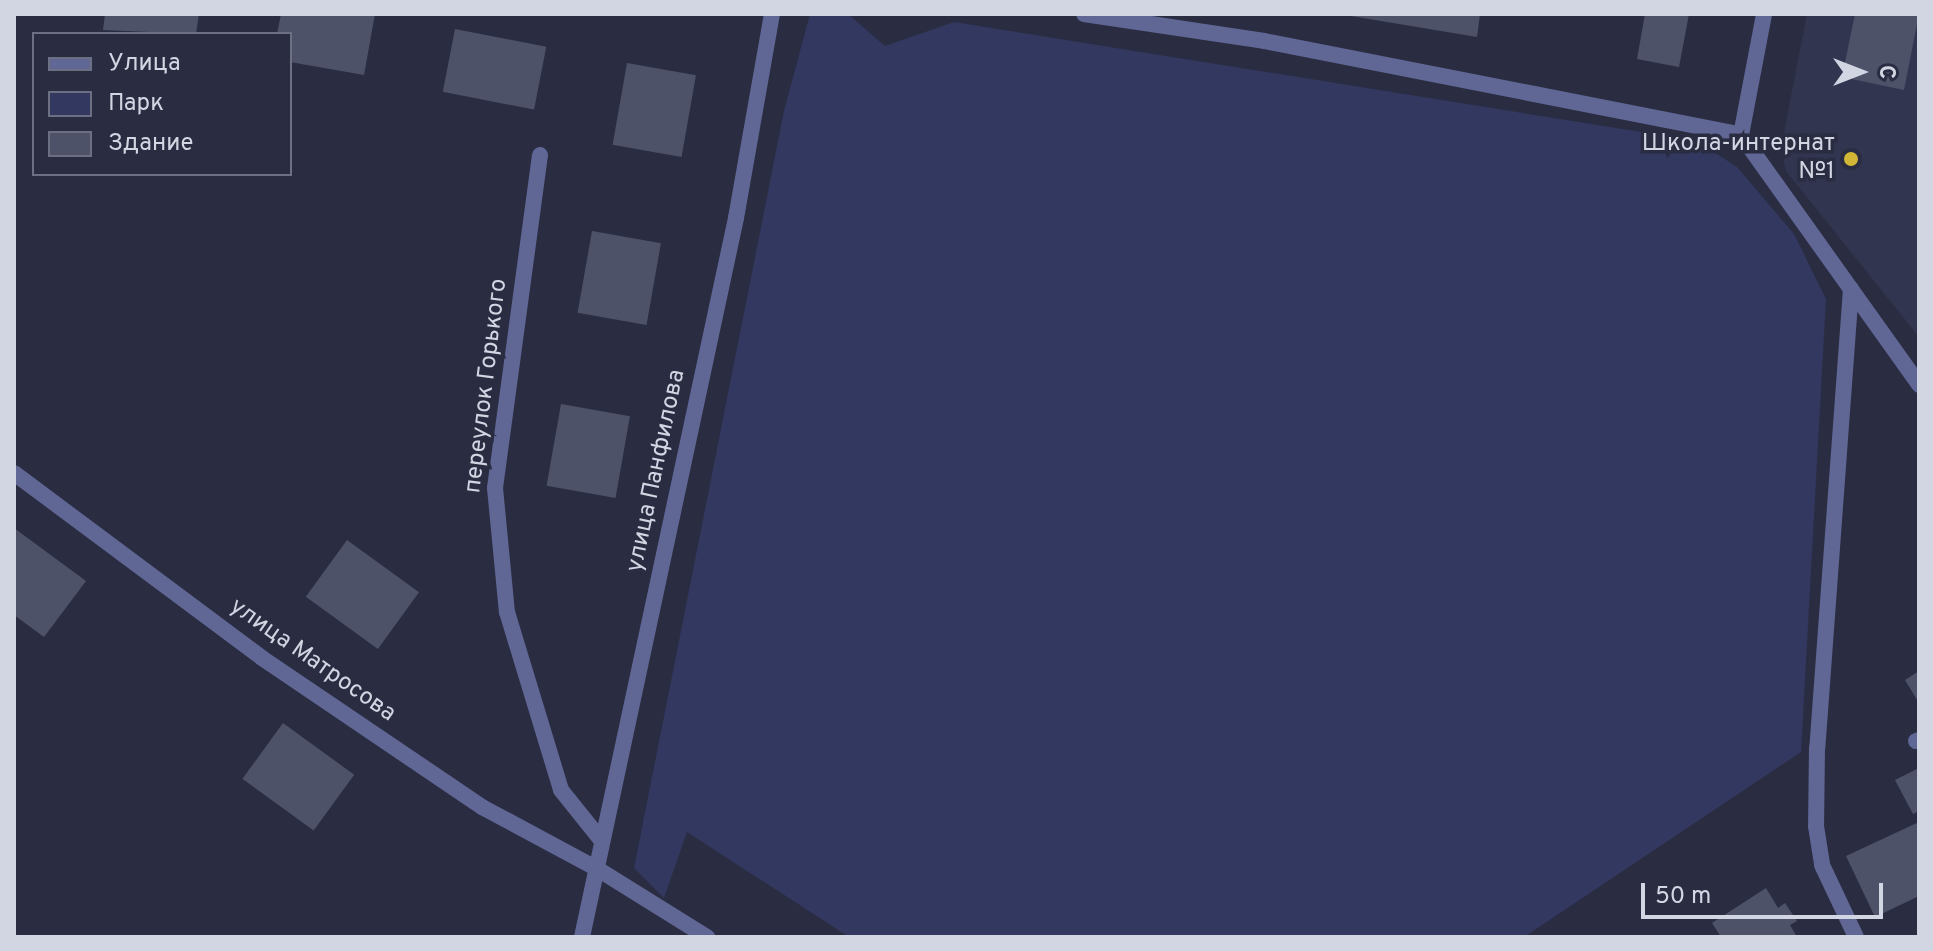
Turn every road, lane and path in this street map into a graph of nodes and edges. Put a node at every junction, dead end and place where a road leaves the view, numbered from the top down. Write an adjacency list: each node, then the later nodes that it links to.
1 (772, 14): 9 (street, улица Панфилова)
2 (1084, 14): 4 (street)
3 (1764, 14): 4 (street)
4 (1741, 135): 6 (street)
5 (540, 155): 9 (street, переулок Горького)
6 (1851, 289): 7 (street); 13 (street)
7 (1919, 385)
8 (14, 473): 10 (street, улица Матросова)
9 (602, 841): 10 (street, улица Панфилова)
10 (596, 868): 11 (street, улица Панфилова); 12 (street, улица Матросова)
11 (582, 937)
12 (707, 937)
13 (1856, 937)

